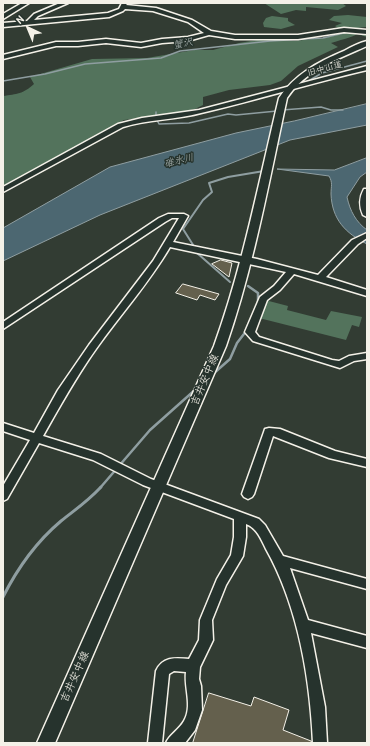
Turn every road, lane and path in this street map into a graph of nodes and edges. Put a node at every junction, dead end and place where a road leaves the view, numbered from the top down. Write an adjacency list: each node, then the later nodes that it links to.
1 (26, 3): 7 (street)
2 (50, 3): 5 (street)
3 (65, 3): 5 (street)
4 (127, 5): 6 (street); 11 (street)
5 (57, 6): 6 (street); 8 (street)
6 (81, 16): 8 (street)
7 (3, 17)
8 (29, 22): 9 (street)
9 (3, 25)
10 (367, 32): 11 (street)
11 (209, 33): 13 (street)
12 (367, 43): 15 (main road, 吉井安中線)
13 (3, 57)
14 (367, 68): 15 (street, 旧中山道)
15 (288, 89): 16 (street, 旧中山道); 21 (main road, 吉井安中線)
16 (3, 190)
17 (367, 191): 18 (street)
18 (367, 215)
19 (367, 235): 23 (street)
20 (168, 244): 21 (street); 25 (street); 28 (street)
21 (246, 260): 22 (street); 30 (main road, 吉井安中線)
22 (292, 271): 23 (street); 26 (street)
23 (320, 278): 24 (street)
24 (367, 293)
25 (3, 326)
26 (367, 356)
27 (3, 427): 28 (street)
28 (36, 438): 30 (street); 32 (street)
29 (367, 463): 31 (street)
30 (158, 486): 33 (street); 39 (main road, 吉井安中線)
31 (248, 494)
32 (3, 496)
33 (240, 518): 34 (street); 38 (street)
34 (280, 560): 35 (street); 36 (street)
35 (367, 584)
36 (303, 625): 37 (street); 42 (street)
37 (367, 642)
38 (193, 666): 40 (street); 41 (street)
39 (46, 743)
40 (155, 743)
41 (173, 743)
42 (320, 743)

